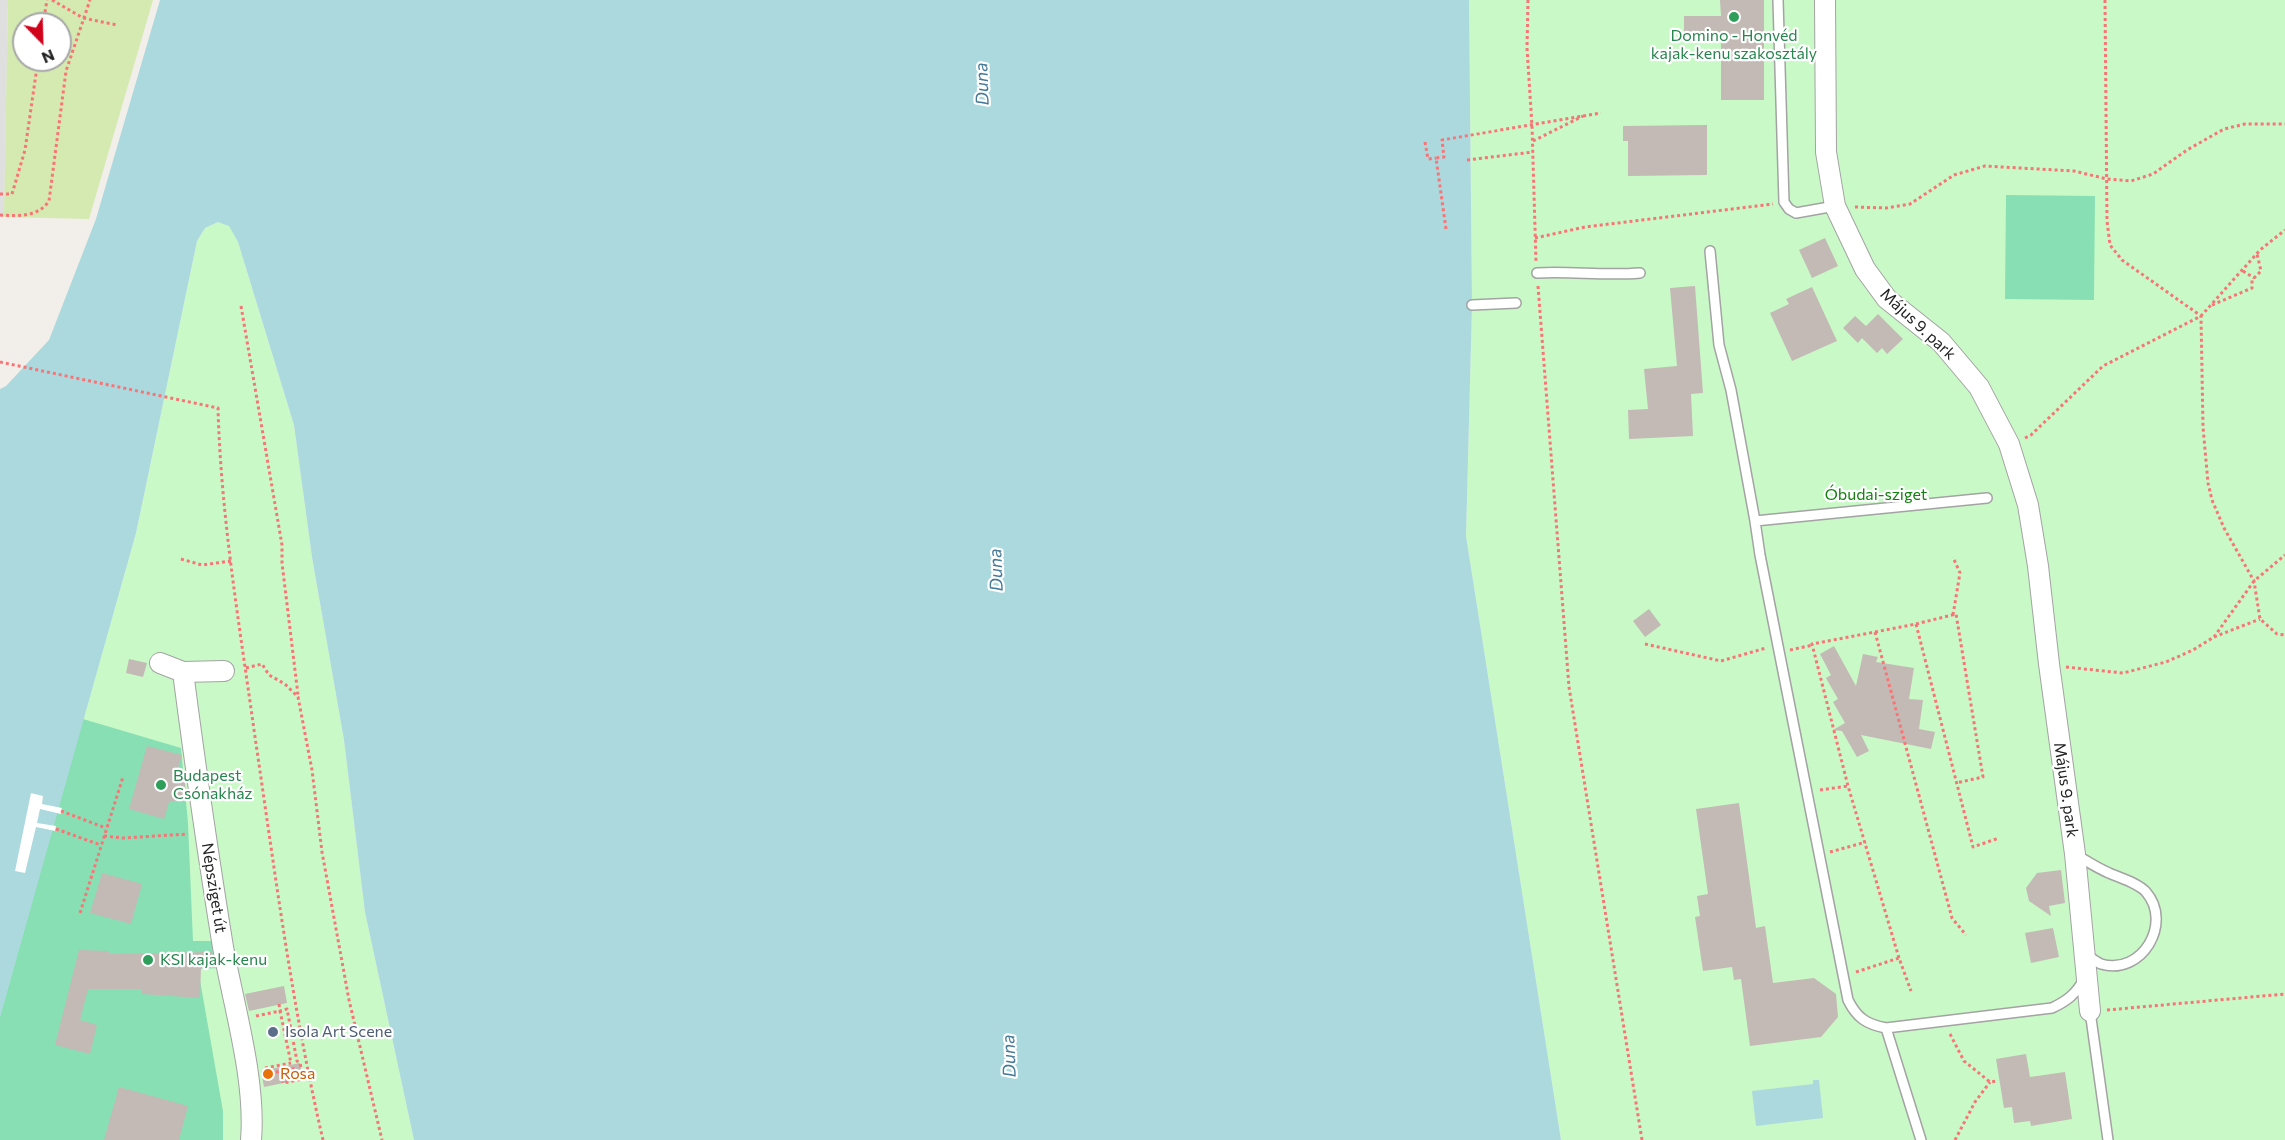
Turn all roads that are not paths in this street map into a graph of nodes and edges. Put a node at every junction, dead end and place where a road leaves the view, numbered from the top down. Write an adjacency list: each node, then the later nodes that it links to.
1 (1778, 0): 3 (lane)
2 (1825, 0): 3 (street, Május 9. park)
3 (1835, 206): 14 (street, Május 9. park)
4 (1710, 251): 10 (lane)
5 (1537, 273): 6 (lane)
6 (1640, 273)
7 (1516, 303): 8 (lane)
8 (1472, 305)
9 (1987, 498): 10 (lane)
10 (1755, 521): 18 (lane)
11 (160, 663): 13 (street)
12 (224, 671): 13 (street)
13 (183, 672): 19 (street, Népsziget út)
14 (2075, 854): 15 (street, Május 9. park); 15 (lane)
15 (2085, 954): 16 (street)
16 (2087, 974): 17 (street); 18 (lane)
17 (2090, 1011): 21 (lane)
18 (1886, 1028): 20 (lane)
19 (251, 1140)
20 (1922, 1140)
21 (2108, 1140)

